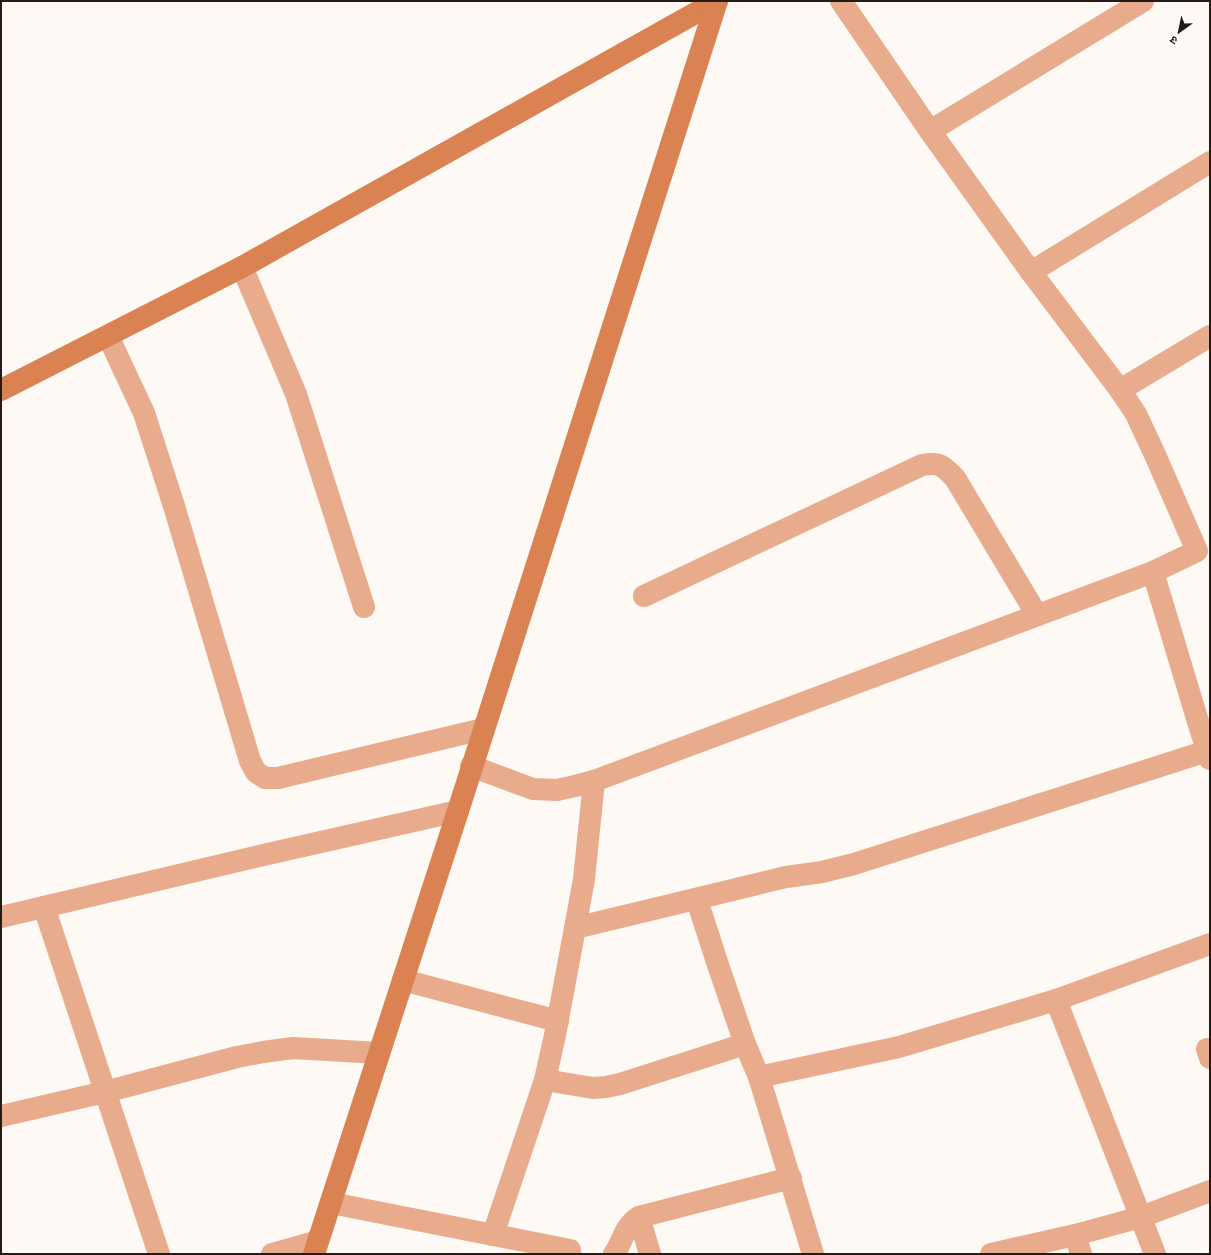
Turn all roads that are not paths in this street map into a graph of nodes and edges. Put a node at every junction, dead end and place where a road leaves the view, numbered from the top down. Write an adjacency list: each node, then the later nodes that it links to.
1 (717, 1): 6 (main road); 18 (main road)
2 (841, 1): 4 (street)
3 (1143, 1): 4 (street)
4 (930, 131): 7 (street)
5 (1210, 162): 7 (street)
6 (242, 267): 8 (main road); 15 (street)
7 (1031, 272): 11 (street)
8 (108, 336): 10 (main road); 18 (street)
9 (1210, 336): 11 (street)
10 (1, 390)
11 (1120, 390): 12 (street)
12 (1203, 548): 13 (street)
13 (1153, 572): 16 (street); 17 (street)
14 (644, 596): 16 (street)
15 (364, 607)
16 (1037, 615): 21 (street)
17 (1204, 723): 19 (street)
18 (483, 729): 20 (main road)
19 (1209, 755): 23 (street)
20 (472, 766): 21 (street); 22 (main road)
21 (594, 781): 26 (street)
22 (458, 811): 24 (street); 28 (main road)
23 (698, 900): 26 (street); 31 (street)
24 (44, 907): 25 (street); 35 (street)
25 (1, 917)
26 (575, 928): 30 (street)
27 (1210, 944): 29 (street)
28 (403, 980): 30 (street); 32 (main road)
29 (1056, 1000): 33 (street); 41 (street)
30 (558, 1021): 34 (street)
31 (745, 1044): 33 (street); 34 (street)
32 (379, 1053): 35 (street); 39 (main road)
33 (759, 1077): 37 (street)
34 (546, 1080): 42 (street)
35 (105, 1092): 36 (street); 46 (street)
36 (1, 1116)
37 (791, 1178): 40 (street); 50 (street)
38 (1210, 1191): 41 (street)
39 (331, 1203): 42 (street); 44 (main road)
40 (639, 1217): 48 (street); 49 (street)
41 (1141, 1217): 43 (street); 52 (street)
42 (493, 1235): 45 (street)
43 (1078, 1244): 51 (street)
44 (316, 1247): 47 (street)
45 (574, 1253)
46 (159, 1254)
47 (272, 1254)
48 (614, 1254)
49 (650, 1254)
50 (813, 1254)
51 (991, 1254)
52 (1155, 1254)

